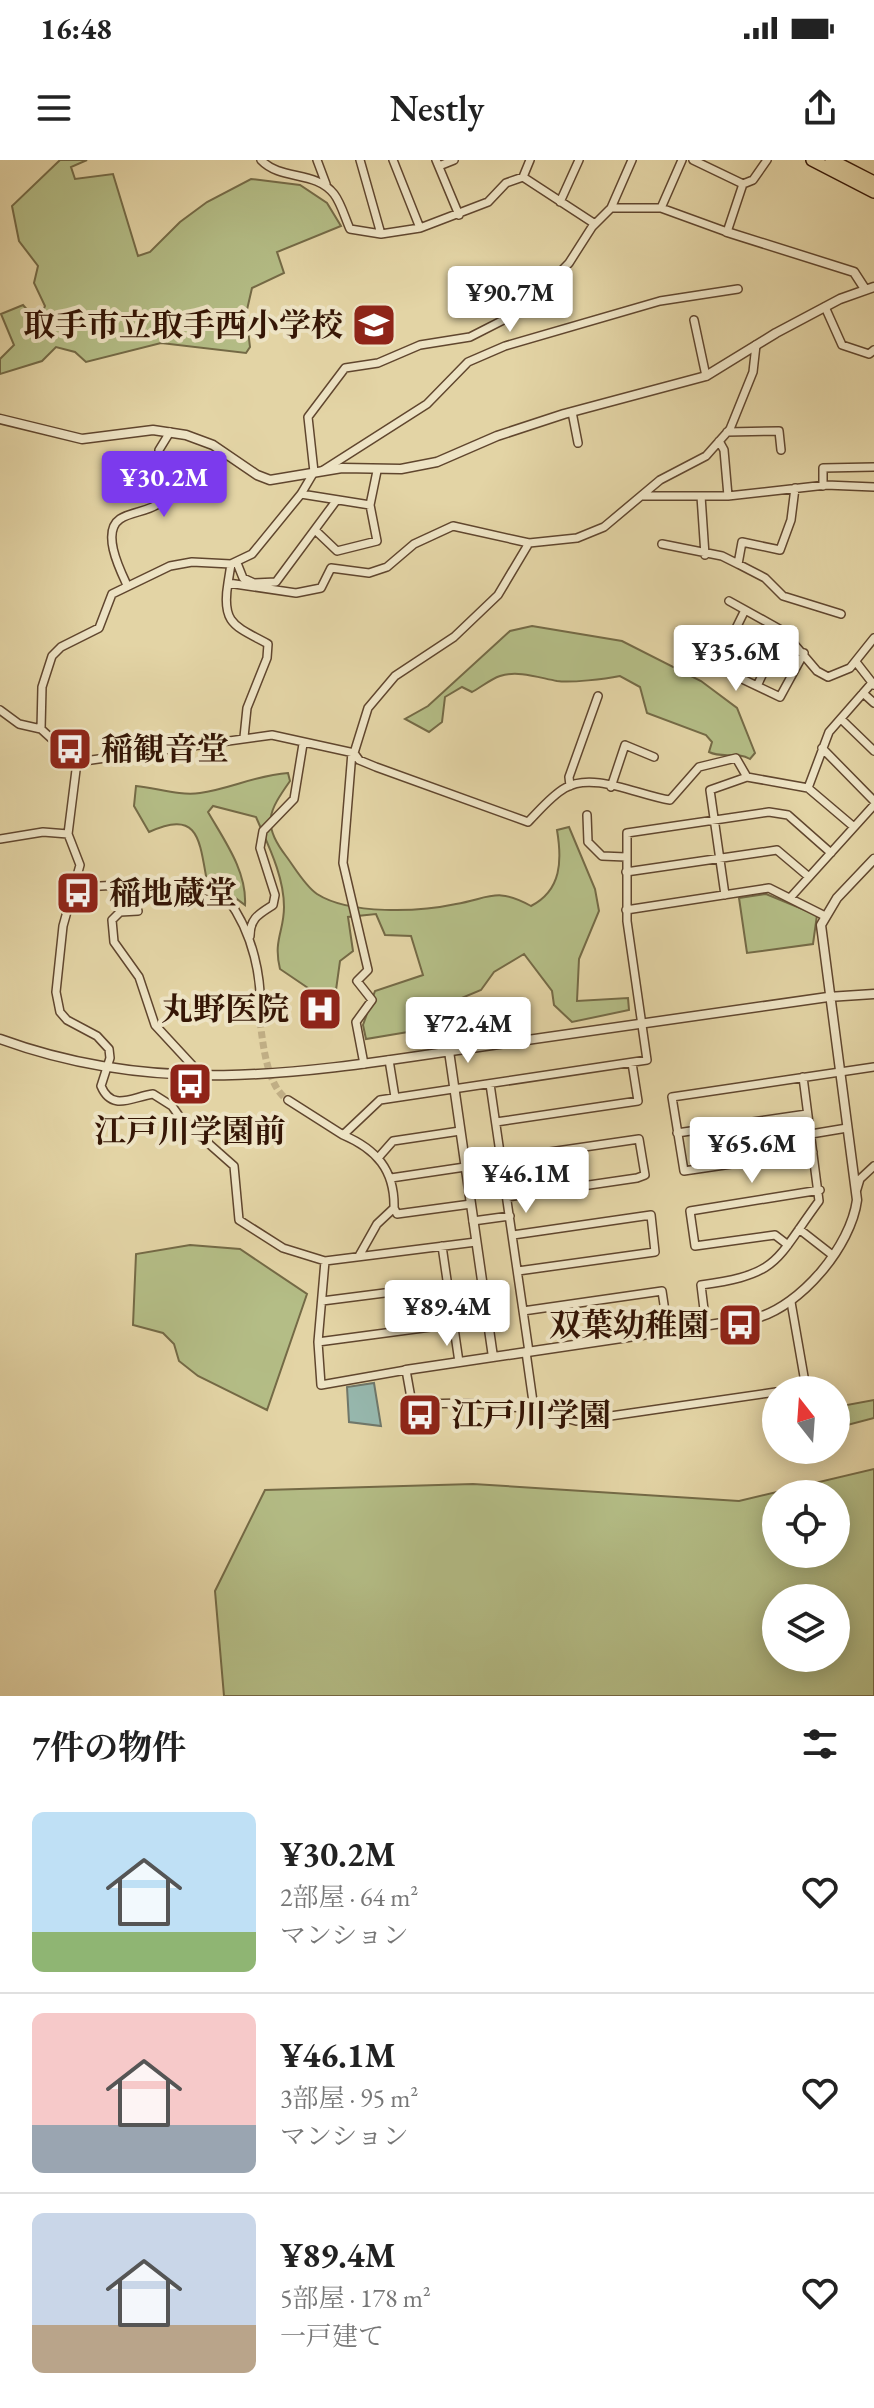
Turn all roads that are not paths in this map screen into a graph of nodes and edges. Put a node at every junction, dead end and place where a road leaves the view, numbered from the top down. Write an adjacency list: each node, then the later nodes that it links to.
1 (261, 160): 18 (street)
2 (317, 160): 18 (street)
3 (360, 160): 27 (street)
4 (393, 160): 25 (street)
5 (454, 160): 14 (street)
6 (530, 160): 15 (street)
7 (579, 160): 20 (street)
8 (632, 160): 21 (street)
9 (682, 160): 22 (street)
10 (693, 160): 17 (street)
11 (767, 160): 17 (street)
12 (812, 160): 19 (highway)
13 (831, 160): 16 (highway)
14 (437, 163): 23 (street)
15 (523, 177): 20 (street); 23 (street)
16 (874, 182)
17 (743, 184): 26 (street)
18 (327, 188): 27 (street)
19 (874, 192)
20 (560, 202): 24 (street)
21 (611, 208): 22 (street); 24 (street)
22 (661, 208): 26 (street)
23 (459, 215): 25 (street)
24 (595, 224): 44 (street)
25 (420, 228): 27 (street)
26 (727, 232): 28 (street)
27 (381, 234)
28 (869, 288): 30 (street)
29 (738, 289): 44 (street)
30 (825, 307): 32 (street); 33 (street)
31 (694, 320): 34 (street)
32 (756, 345): 34 (street); 38 (street)
33 (874, 350)
34 (706, 376): 35 (street)
35 (572, 412): 40 (street); 43 (street)
36 (0, 419): 37 (street)
37 (170, 432): 44 (street); 63 (street)
38 (727, 432): 39 (street); 41 (street)
39 (719, 441): 49 (street); 51 (street)
40 (578, 443)
41 (781, 450)
42 (874, 467): 45 (street)
43 (377, 471): 44 (street); 53 (street)
44 (318, 472): 48 (street)
45 (823, 486): 46 (street); 47 (street)
46 (874, 487)
47 (795, 488): 51 (street); 60 (street)
48 (301, 494): 52 (street); 59 (street)
49 (641, 496): 50 (street); 55 (street)
50 (701, 496): 51 (street); 58 (street)
51 (728, 496)
52 (336, 501): 53 (street); 54 (street)
53 (370, 505): 57 (street)
54 (315, 530): 57 (street); 59 (street)
55 (529, 543): 61 (street); 83 (street)
56 (662, 544): 58 (street)
57 (337, 551): 61 (street)
58 (705, 555): 60 (street)
59 (234, 563): 62 (street); 63 (street)
60 (738, 564): 66 (street)
61 (335, 569): 62 (street)
62 (228, 583): 79 (street)
63 (127, 585): 78 (street)
64 (729, 601): 65 (street)
65 (745, 610): 67 (street); 72 (street)
66 (841, 614)
67 (783, 631): 69 (street); 72 (street)
68 (873, 642): 70 (street)
69 (804, 653): 70 (street); 72 (street)
70 (856, 662): 71 (street)
71 (873, 684): 73 (street)
72 (757, 686)
73 (863, 693): 75 (street); 77 (street)
74 (598, 696): 87 (street)
75 (874, 703)
76 (0, 710): 78 (street)
77 (841, 719): 81 (street); 82 (street)
78 (41, 729): 85 (street)
79 (244, 737): 80 (street); 85 (street)
80 (303, 744): 83 (street); 108 (street)
81 (822, 748): 89 (street); 90 (street)
82 (874, 751)
83 (353, 753): 87 (street); 117 (street)
84 (654, 757): 88 (street)
85 (77, 762): 94 (street)
86 (747, 777): 88 (street); 89 (street); 92 (street)
87 (570, 786): 88 (street)
88 (611, 787)
89 (808, 788): 93 (street)
90 (874, 803): 93 (street)
91 (587, 815): 97 (street)
92 (715, 820): 96 (street); 97 (street); 98 (street)
93 (854, 827): 96 (street)
94 (68, 834): 95 (street); 102 (street)
95 (0, 839)
96 (831, 853): 101 (street)
97 (626, 857): 100 (street)
98 (720, 858): 100 (street); 101 (street); 103 (street)
99 (874, 859): 107 (street)
100 (626, 872): 105 (street)
101 (809, 877): 104 (street)
102 (75, 889): 108 (street); 118 (street)
103 (725, 895): 104 (street); 105 (street)
104 (790, 898): 107 (street)
105 (626, 910): 112 (street)
106 (138, 911): 122 (street)
107 (825, 916): 110 (street)
108 (250, 938): 111 (street)
109 (874, 994): 110 (street)
110 (828, 997): 112 (street); 120 (street)
111 (260, 1021)
112 (642, 1024): 114 (street); 116 (street)
113 (0, 1039): 118 (street)
114 (449, 1051): 115 (street); 125 (street)
115 (389, 1060): 117 (street); 126 (street)
116 (632, 1063): 124 (street); 129 (street)
117 (364, 1064): 122 (street)
118 (107, 1067): 122 (street); 155 (street)
119 (874, 1067): 120 (street); 121 (street)
120 (839, 1072): 123 (street); 130 (street)
121 (874, 1074)
122 (195, 1077)
123 (803, 1077): 128 (street); 132 (street)
124 (490, 1084): 125 (street); 129 (street)
125 (454, 1090): 126 (street); 131 (street)
126 (395, 1097): 134 (street)
127 (288, 1100): 134 (street)
128 (807, 1114): 132 (street); 133 (street)
129 (496, 1122): 137 (street)
130 (847, 1128): 133 (street); 142 (street)
131 (460, 1131): 136 (street); 139 (street)
132 (677, 1133): 135 (street)
133 (811, 1134): 135 (street)
134 (343, 1135): 136 (street)
135 (813, 1152): 141 (street)
136 (378, 1158): 140 (street)
137 (502, 1159): 143 (street); 143 (street)
138 (874, 1166): 142 (street)
139 (465, 1167): 140 (street); 144 (street)
140 (391, 1178): 145 (street)
141 (820, 1190): 148 (street); 151 (street)
142 (856, 1191): 153 (street)
143 (507, 1197): 146 (street)
144 (471, 1204): 145 (street); 147 (street)
145 (394, 1208): 154 (street)
146 (510, 1216): 147 (street); 149 (street)
147 (473, 1221): 150 (street)
148 (799, 1229): 151 (street); 153 (street)
149 (513, 1235): 156 (street); 156 (street)
150 (476, 1242): 152 (street); 166 (street)
151 (788, 1245): 162 (street)
152 (442, 1246): 154 (street); 157 (street)
153 (831, 1254): 159 (street)
154 (359, 1256): 155 (street)
155 (325, 1261): 158 (street)
156 (518, 1271): 160 (street)
157 (447, 1285): 158 (street); 161 (street)
158 (322, 1301): 164 (street)
159 (791, 1302): 162 (street); 169 (street)
160 (523, 1311): 163 (street); 165 (street)
161 (453, 1324): 164 (street); 167 (street)
162 (706, 1326): 163 (street)
163 (668, 1332): 165 (street)
164 (318, 1342): 168 (street)
165 (527, 1352): 166 (street); 171 (street)
166 (493, 1357): 167 (street)
167 (459, 1362): 168 (street)
168 (406, 1370): 171 (street)
169 (804, 1376)
170 (762, 1394): 171 (street)
171 (534, 1409)

